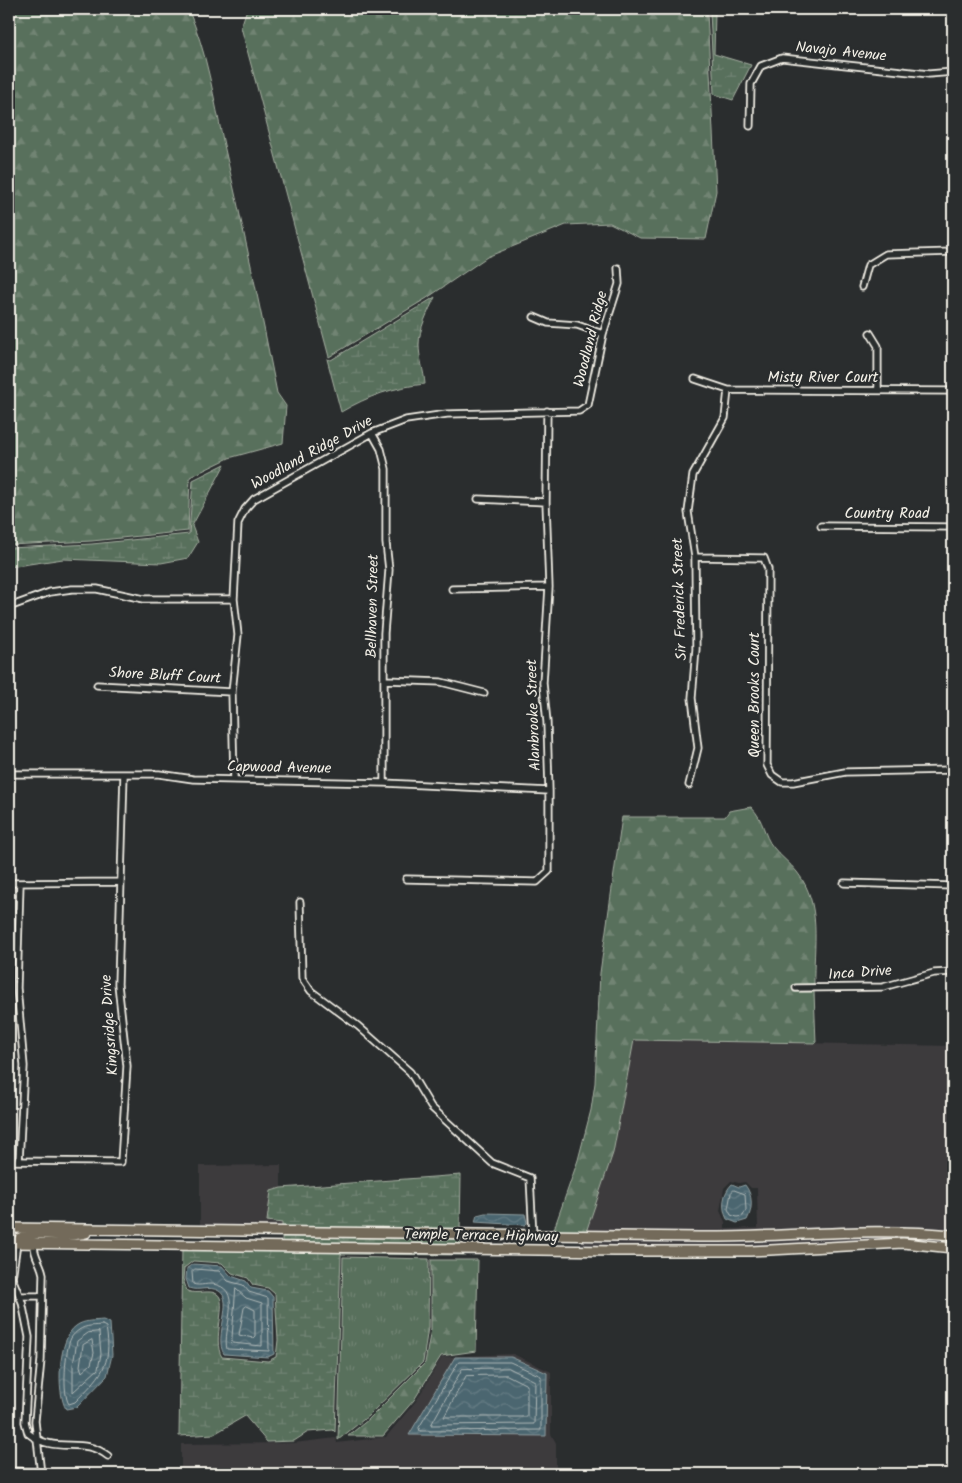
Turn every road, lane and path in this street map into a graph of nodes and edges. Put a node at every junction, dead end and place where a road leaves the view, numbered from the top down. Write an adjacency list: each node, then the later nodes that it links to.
1 (953, 72): 2 (street, Navajo Avenue)
2 (750, 126)
3 (953, 252): 5 (street)
4 (618, 268): 8 (street, Woodland Ridge)
5 (862, 287)
6 (534, 317): 8 (street)
7 (870, 333): 11 (street)
8 (603, 334): 13 (street, Woodland Ridge)
9 (695, 379): 10 (street, Misty River Court)
10 (728, 390): 11 (street, Misty River Court); 19 (street, Sir Frederick Street)
11 (878, 390): 12 (street, Misty River Court)
12 (953, 391)
13 (547, 411): 14 (street, Woodland Ridge Drive); 16 (street, Alanbrooke Street)
14 (372, 432): 22 (street, Woodland Ridge Drive); 24 (street, Bellhaven Street)
15 (478, 500): 16 (street)
16 (546, 502): 20 (street, Alanbrooke Street)
17 (821, 526): 18 (street, Country Road)
18 (953, 527)
19 (695, 558): 28 (street, Queen Brooks Court); 33 (street, Sir Frederick Street)
20 (549, 587): 21 (street); 34 (street, Alanbrooke Street)
21 (452, 588)
22 (234, 599): 23 (street); 26 (street, Woodland Ridge Drive)
23 (9, 607)
24 (386, 680): 27 (street); 32 (street, Bellhaven Street)
25 (97, 685): 26 (street, Shore Bluff Court)
26 (232, 692): 31 (street, Woodland Ridge Drive)
27 (484, 692)
28 (953, 770)
29 (9, 774): 30 (street, Capwood Avenue)
30 (124, 774): 31 (street, Capwood Avenue); 36 (street, Kingsridge Drive)
31 (234, 780): 32 (street, Capwood Avenue)
32 (384, 783): 34 (street, Capwood Avenue)
33 (689, 785)
34 (550, 791): 35 (street, Alanbrooke Street)
35 (406, 879)
36 (121, 882): 38 (street); 45 (street, Kingsridge Drive)
37 (9, 883): 38 (street)
38 (20, 883): 45 (street)
39 (844, 884): 40 (street)
40 (953, 886)
41 (300, 902): 51 (street)
42 (953, 972): 43 (street, Inca Drive)
43 (796, 988)
44 (9, 1161): 45 (street, Kingsridge Drive)
45 (19, 1161)
46 (9, 1228): 47 (main road, Temple Terrace Highway)
47 (96, 1230): 48 (main road, Temple Terrace Highway); 52 (main road)
48 (225, 1232): 49 (main road, Temple Terrace Highway); 54 (main road)
49 (463, 1235): 51 (main road, Temple Terrace Highway); 56 (main road)
50 (953, 1235): 51 (main road, Temple Terrace Highway)
51 (533, 1236)
52 (13, 1243): 53 (main road, Temple Terrace Highway); 57 (street)
53 (34, 1243): 54 (main road, Temple Terrace Highway); 58 (street)
54 (226, 1246): 56 (main road, Temple Terrace Highway)
55 (953, 1248): 56 (main road, Temple Terrace Highway)
56 (463, 1249)
57 (19, 1296): 58 (street); 59 (street)
58 (42, 1296): 59 (street)
59 (37, 1441): 60 (street); 62 (street)
60 (108, 1456)
61 (9, 1471): 62 (street)
62 (41, 1473)

